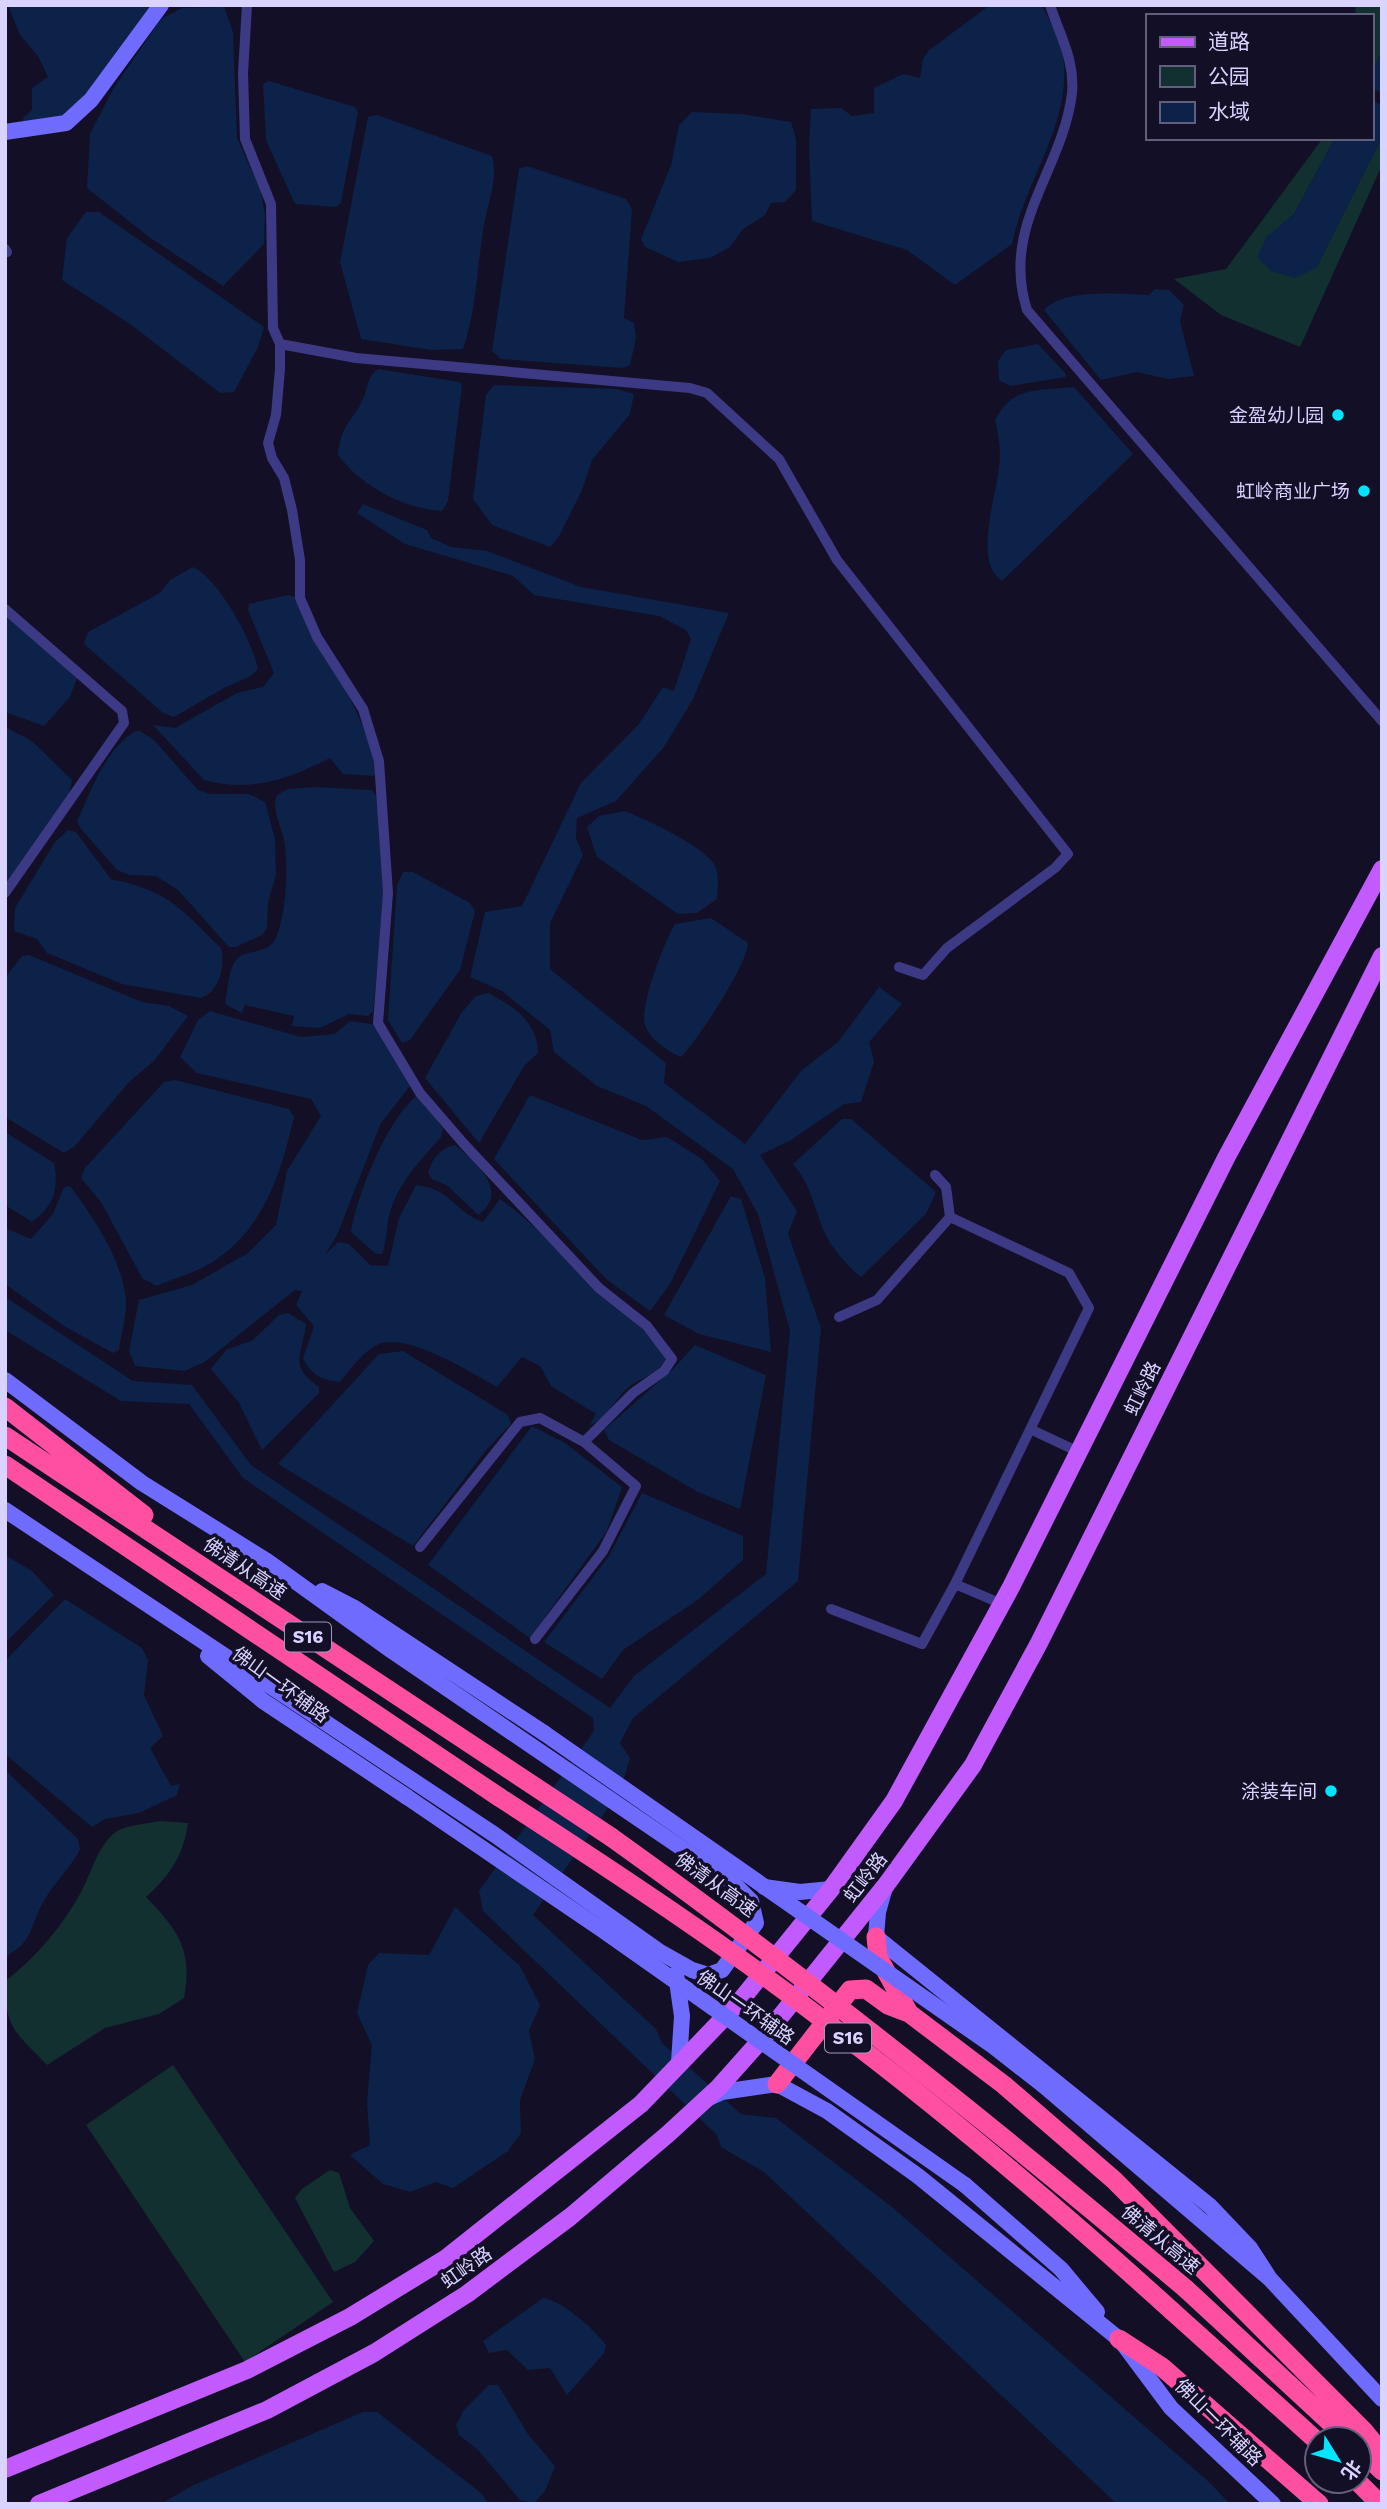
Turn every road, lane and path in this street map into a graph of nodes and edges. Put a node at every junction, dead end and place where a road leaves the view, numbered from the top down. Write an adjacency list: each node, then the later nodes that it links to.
1 (160, 5): 4 (main road)
2 (247, 5): 5 (street)
3 (1051, 5): 7 (street)
4 (5, 132)
5 (280, 344): 11 (street); 19 (street)
6 (5, 608): 9 (street)
7 (1382, 721)
8 (1382, 869): 20 (main road, 虹岭路)
9 (5, 893)
10 (1382, 956): 32 (main road, 虹岭路)
11 (899, 967)
12 (935, 1175): 13 (street)
13 (950, 1217): 14 (street); 17 (street)
14 (839, 1317)
15 (5, 1380): 24 (main road, 佛山一环辅路)
16 (5, 1407): 25 (highway)
17 (1032, 1430): 20 (street); 26 (street)
18 (5, 1436): 25 (highway, 佛清从高速 / S16)
19 (584, 1442): 23 (street); 30 (street)
20 (1079, 1452): 28 (main road, 虹岭路)
21 (5, 1465): 44 (highway, S16, bridge)
22 (5, 1510): 27 (main road)
23 (420, 1547)
24 (267, 1561): 31 (main road, 佛山一环辅路); 40 (main road, 佛山一环辅路, bridge)
25 (226, 1583): 43 (highway, 佛清从高速 / S16, bridge)
26 (955, 1584): 28 (street); 29 (street)
27 (144, 1603): 35 (main road, 佛山一环辅路); 41 (main road, 佛山一环辅路, bridge)
28 (1002, 1604): 33 (main road, 虹岭路)
29 (831, 1609)
30 (535, 1639)
31 (733, 1883): 33 (main road); 35 (main road, 佛山一环辅路)
32 (886, 1885): 34 (main road); 39 (main road, 虹岭路)
33 (831, 1889): 37 (main road, 虹岭路)
34 (876, 1937): 36 (highway); 40 (main road)
35 (660, 1952): 37 (main road)
36 (909, 2013): 38 (highway); 45 (highway)
37 (679, 2063): 46 (main road, 虹岭路)
38 (777, 2084): 39 (main road); 41 (main road)
39 (720, 2089): 47 (main road, 虹岭路)
40 (1270, 2279): 42 (main road, 佛山一环辅路)
41 (1119, 2339): 48 (main road, 佛山一环辅路); 49 (highway)
42 (1382, 2399)
43 (1333, 2425)
44 (1303, 2428)
45 (1382, 2453)
46 (5, 2469)
47 (39, 2504)
48 (1273, 2504)
49 (1319, 2504)

